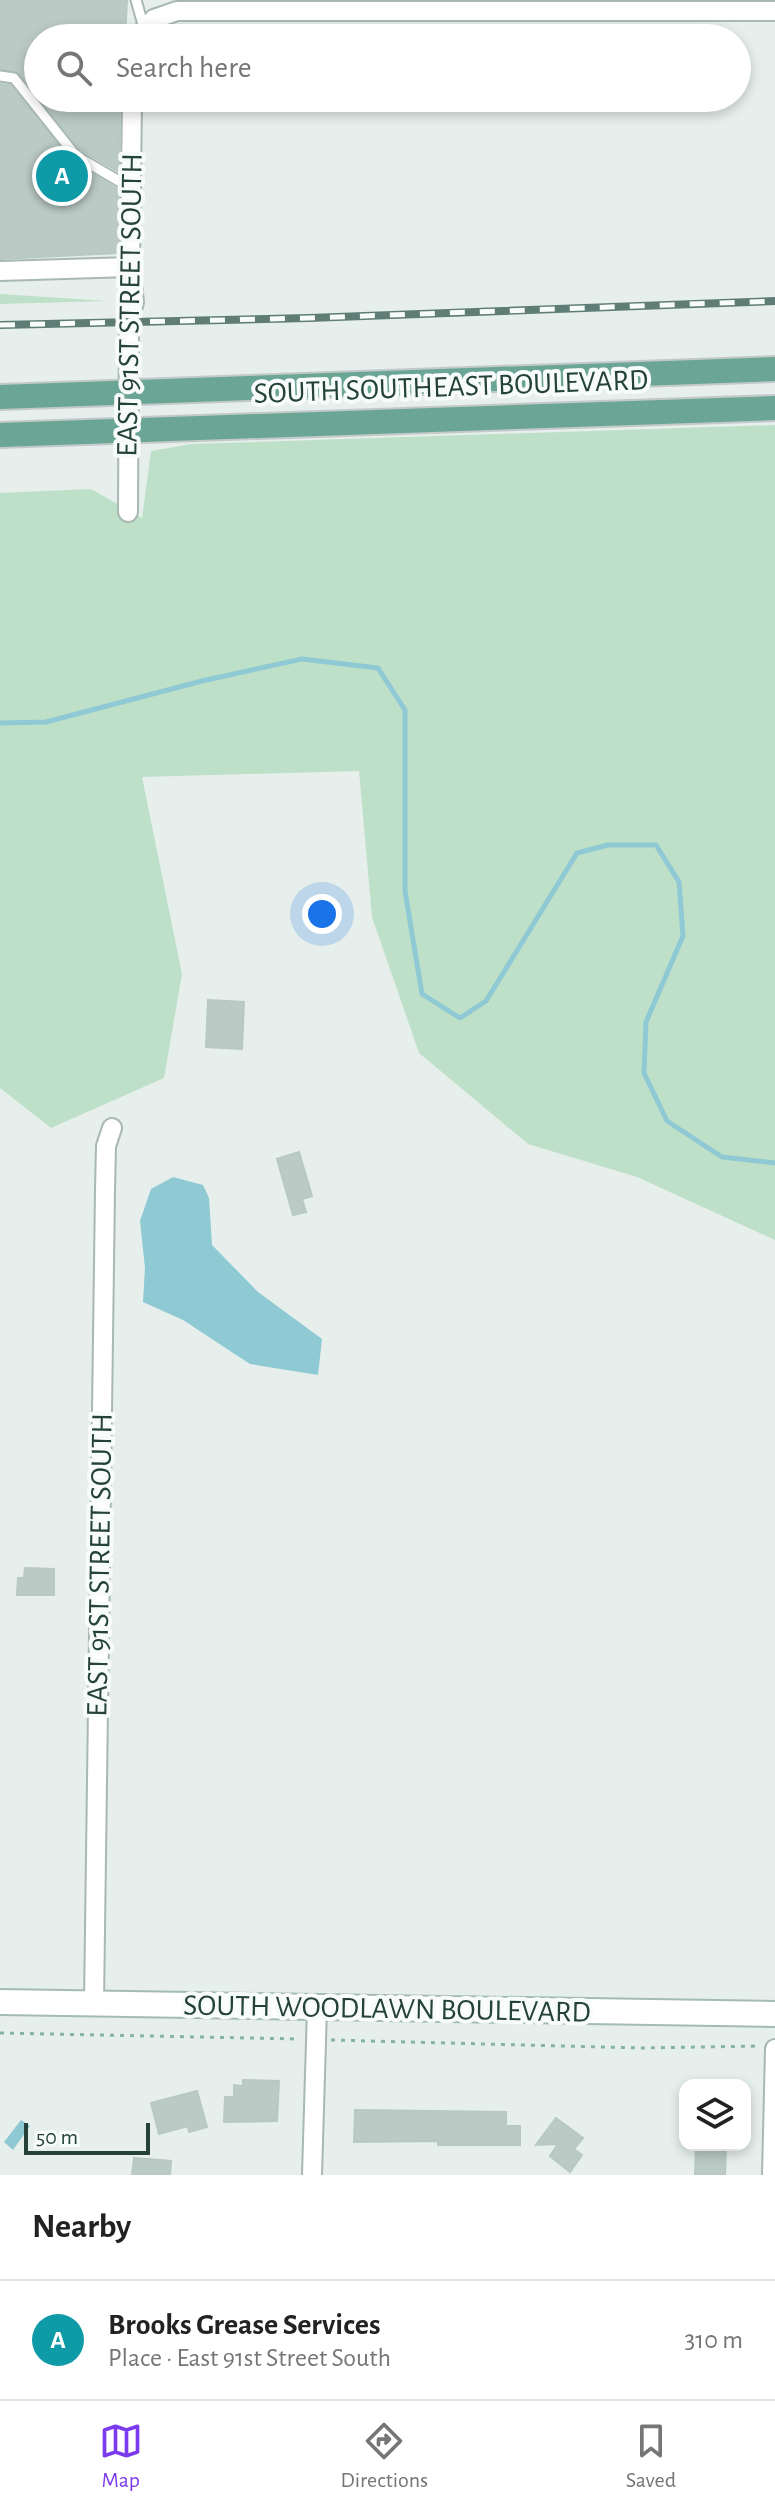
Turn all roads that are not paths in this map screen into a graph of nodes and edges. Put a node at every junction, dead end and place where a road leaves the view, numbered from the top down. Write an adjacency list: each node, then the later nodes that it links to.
1 (136, 0): 3 (lane)
2 (775, 11): 4 (street)
3 (140, 24)
4 (149, 24)
5 (0, 76): 6 (lane)
6 (24, 91)
7 (41, 112): 9 (lane)
8 (132, 112): 9 (street, EAST 91ST STREET SOUTH)
9 (131, 188): 10 (street, EAST 91ST STREET SOUTH)
10 (130, 267): 11 (street); 13 (street, EAST 91ST STREET SOUTH)
11 (0, 271)
12 (775, 369): 13 (main road, SOUTH SOUTHEAST BOULEVARD)
13 (129, 391): 14 (main road, SOUTH SOUTHEAST BOULEVARD); 16 (street, EAST 91ST STREET SOUTH)
14 (0, 397)
15 (775, 408): 16 (main road, SOUTH SOUTHEAST BOULEVARD)
16 (129, 429): 17 (main road, SOUTH SOUTHEAST BOULEVARD); 18 (street, EAST 91ST STREET SOUTH)
17 (0, 435)
18 (128, 512)
19 (112, 1128): 21 (street, EAST 91ST STREET SOUTH)
20 (0, 2002): 21 (street, SOUTH WOODLAWN BOULEVARD)
21 (94, 2004): 22 (street, SOUTH WOODLAWN BOULEVARD)
22 (317, 2008): 23 (street, SOUTH WOODLAWN BOULEVARD); 25 (street)
23 (775, 2014)
24 (768, 2048): 26 (street)
25 (312, 2175)
26 (772, 2175)

